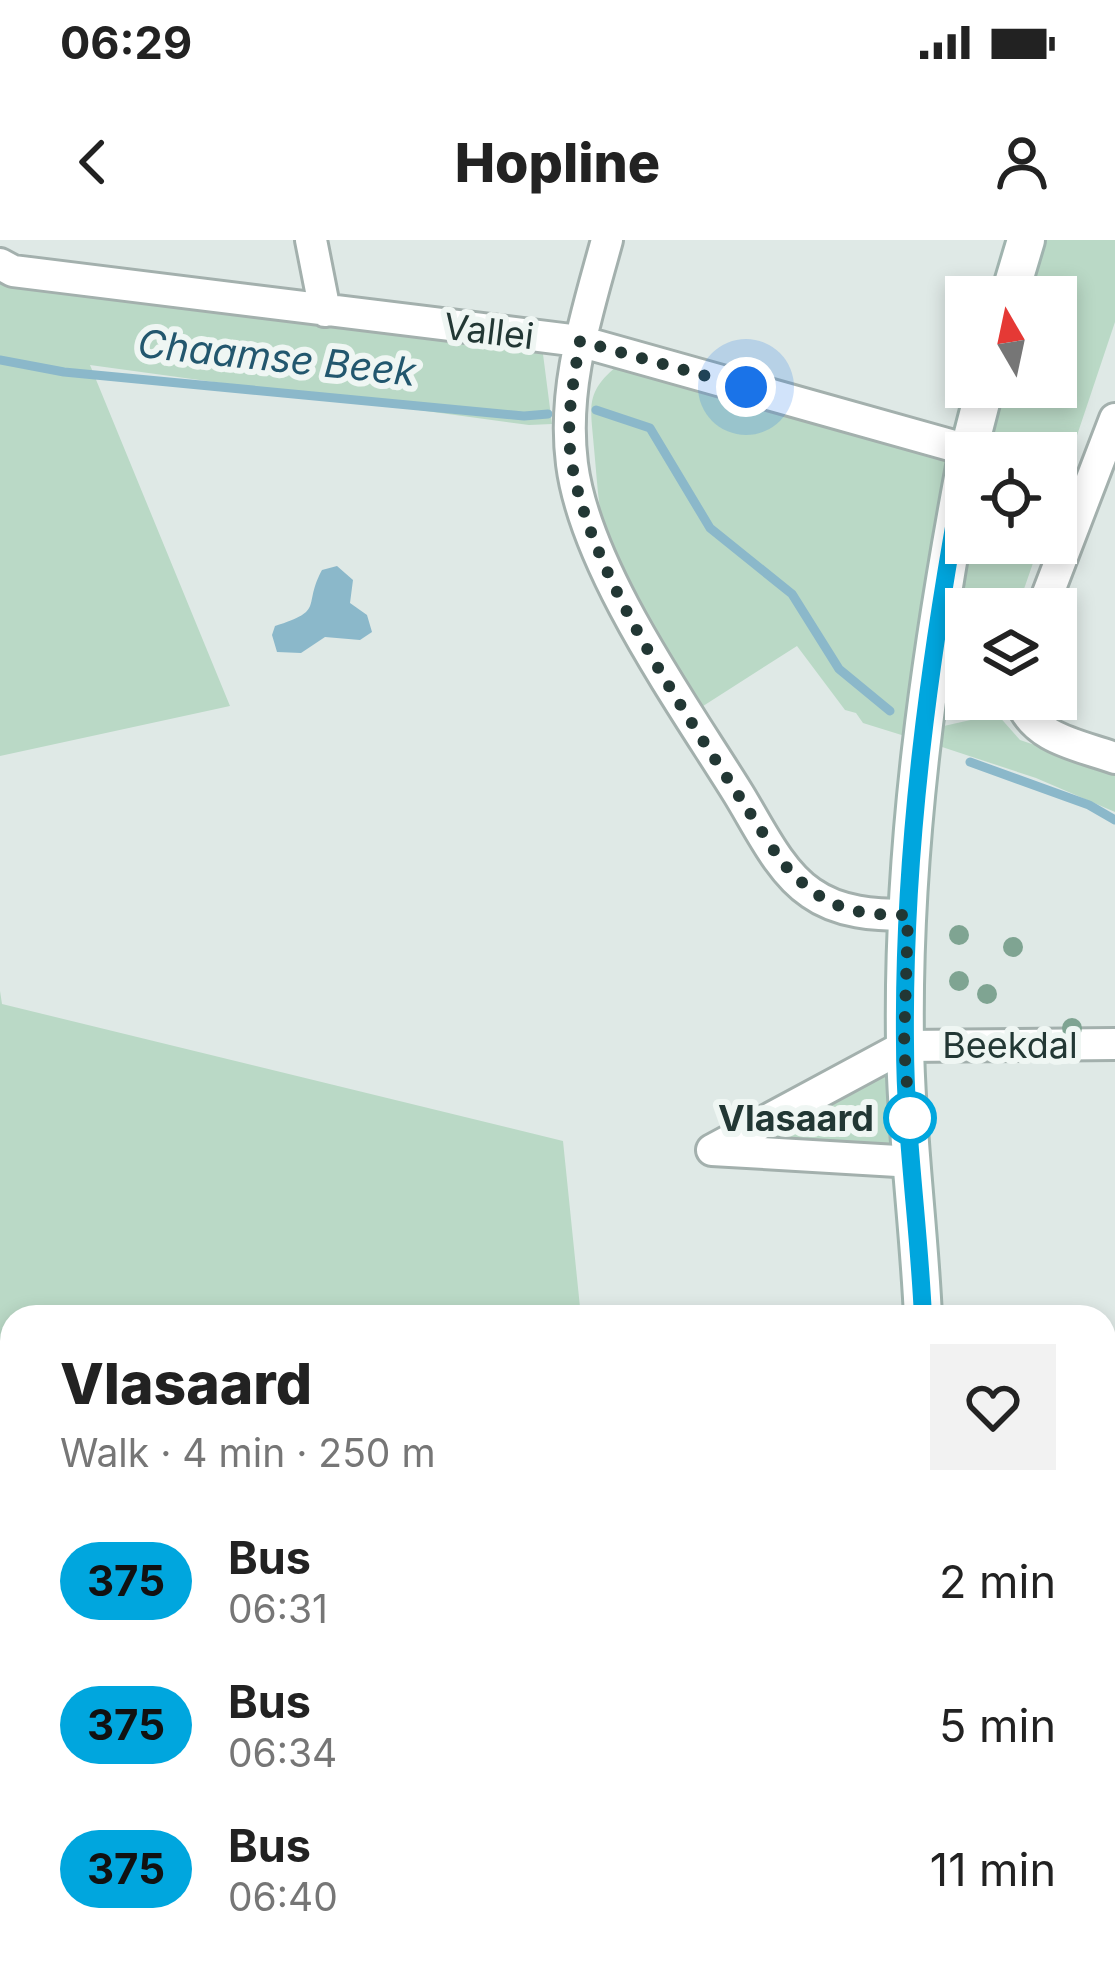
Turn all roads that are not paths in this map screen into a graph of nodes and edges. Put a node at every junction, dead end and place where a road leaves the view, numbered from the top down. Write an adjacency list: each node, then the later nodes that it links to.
1 (311, 240): 6 (street)
2 (607, 240): 7 (street)
3 (1026, 240): 5 (main road)
4 (0, 263): 6 (street, Vallei)
5 (1015, 276)
6 (325, 311): 7 (street, Vallei)
7 (580, 341): 9 (street, Vallei); 14 (street)
8 (1115, 418): 11 (street)
9 (945, 449)
10 (946, 564): 14 (main road)
11 (1050, 588)
12 (1034, 720): 13 (street)
13 (1115, 758)
14 (908, 915): 16 (main road)
15 (1115, 1044): 16 (street, Beekdal)
16 (904, 1046): 17 (main road); 17 (street)
17 (914, 1162): 18 (main road)
18 (922, 1305)

